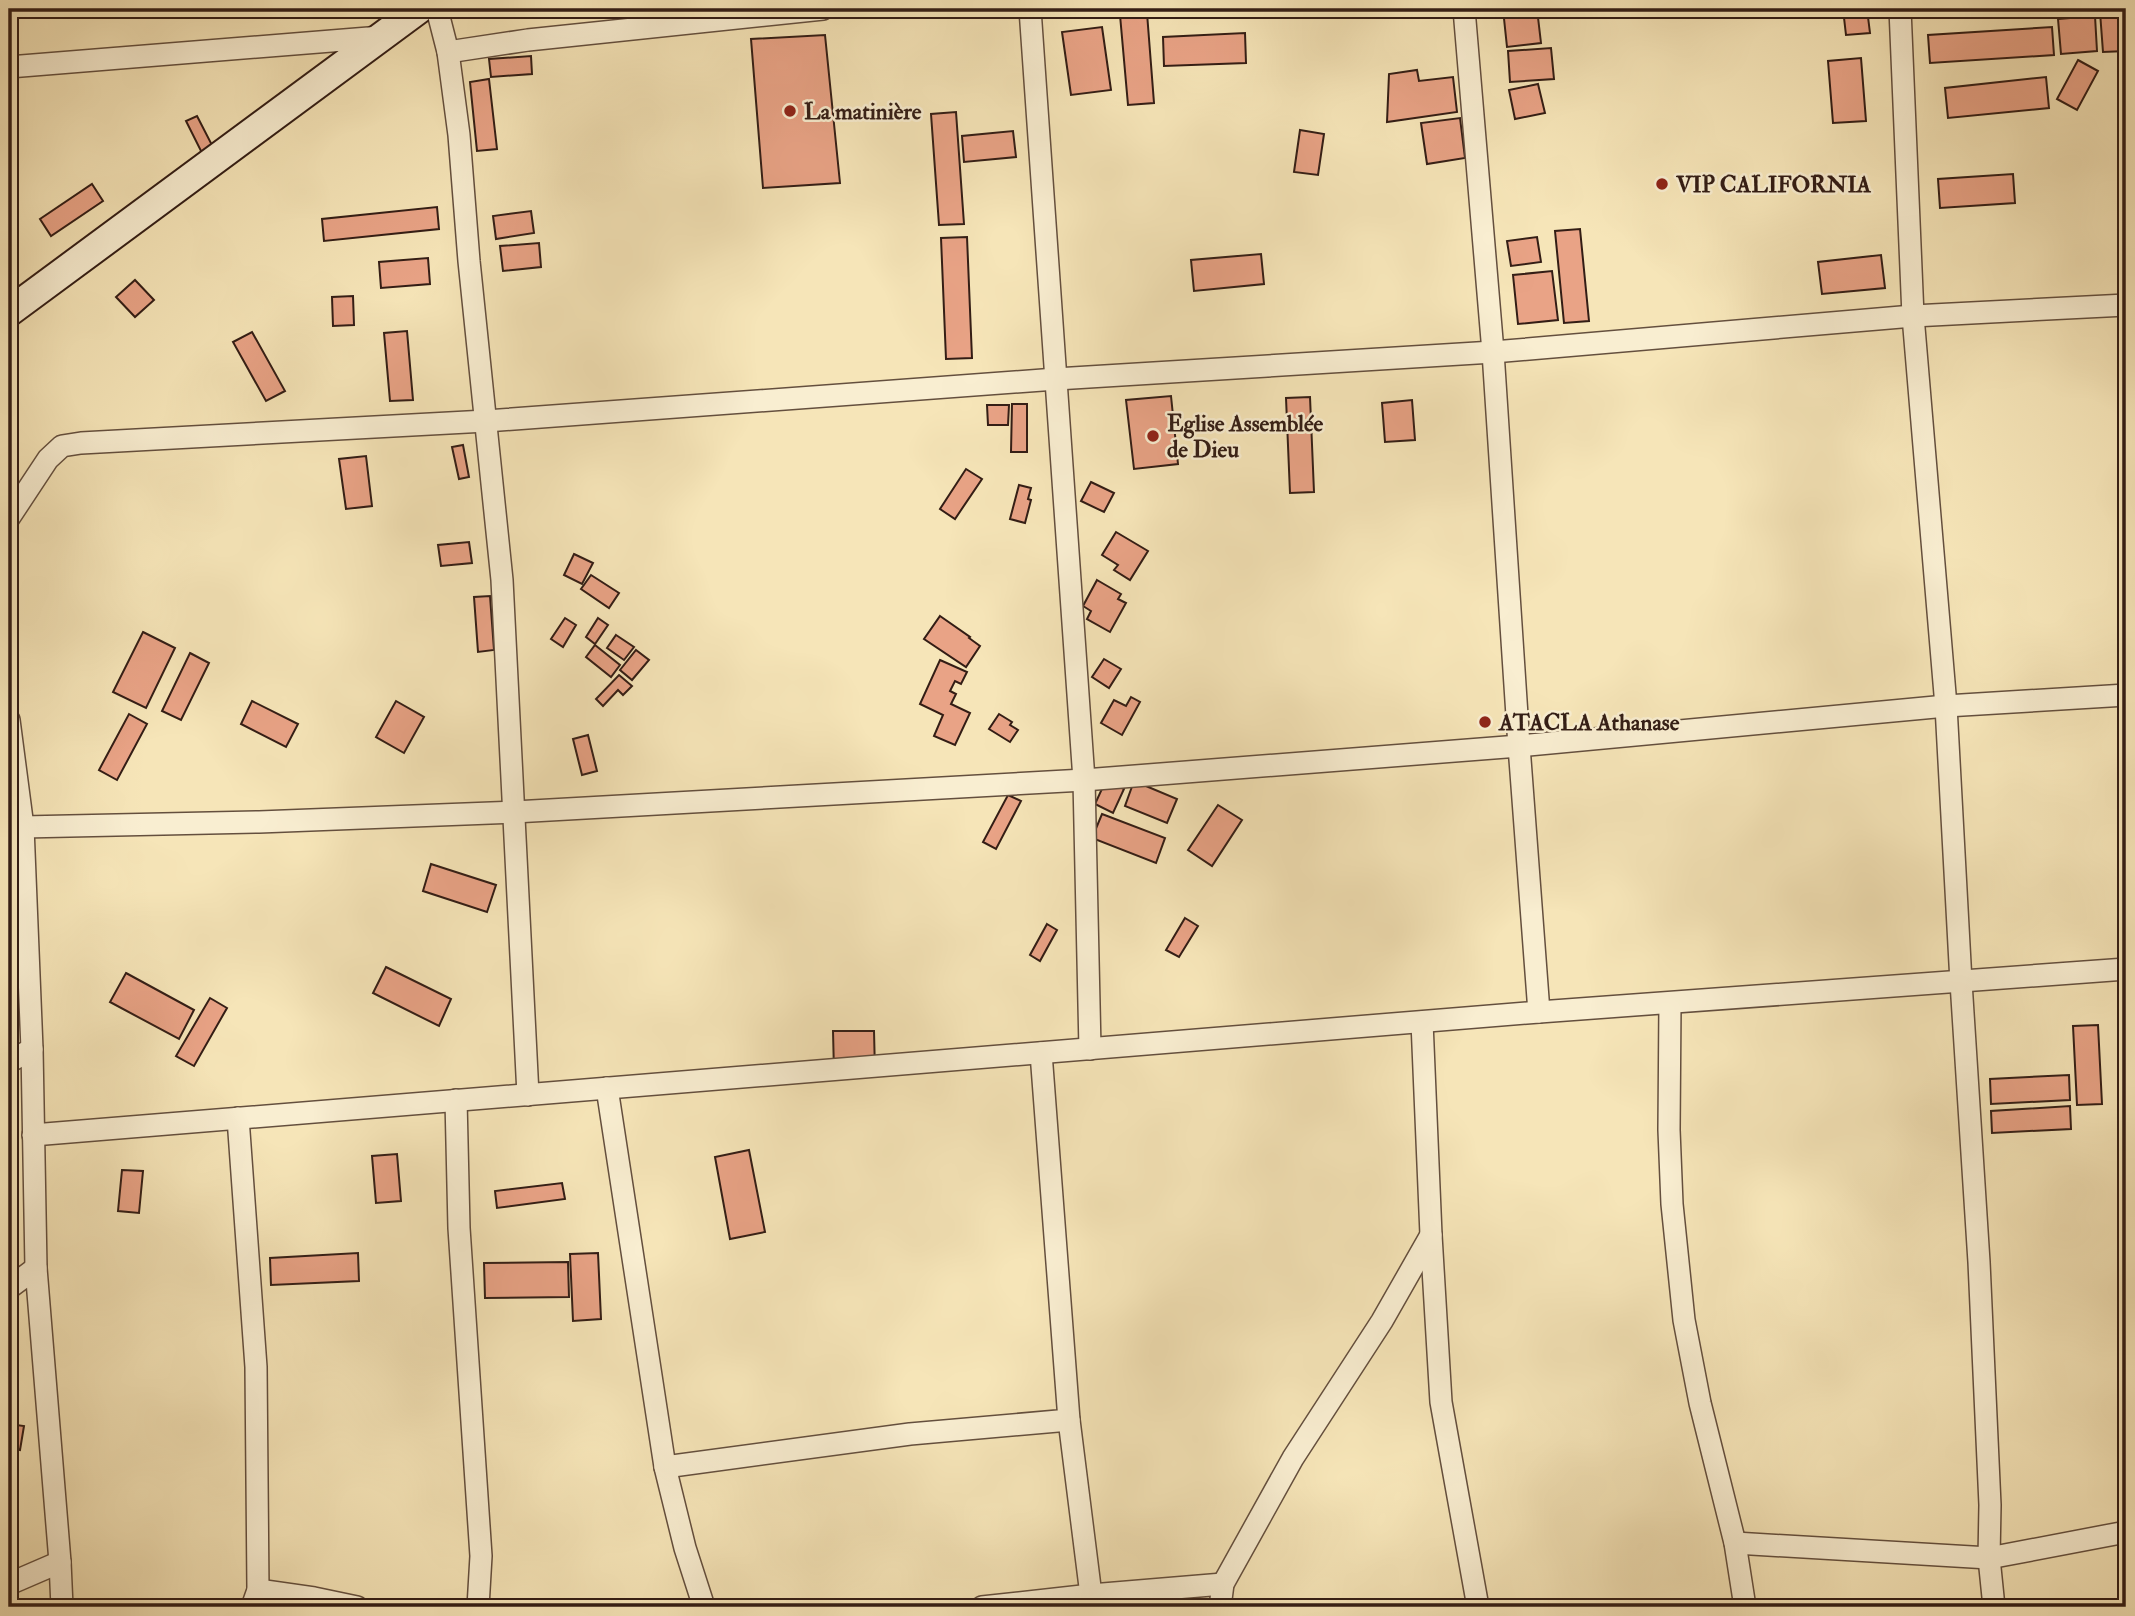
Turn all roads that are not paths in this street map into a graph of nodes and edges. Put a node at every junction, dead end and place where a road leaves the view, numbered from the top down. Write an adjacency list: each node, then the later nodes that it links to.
1 (419, 9): 7 (main road)
2 (437, 9): 8 (street)
3 (823, 9): 8 (street)
4 (1030, 9): 14 (street)
5 (1464, 9): 13 (street)
6 (1900, 9): 12 (street)
7 (381, 37): 9 (street); 11 (main road)
8 (448, 52): 15 (street)
9 (9, 66)
10 (2126, 305): 12 (street)
11 (9, 312)
12 (1913, 316): 13 (street); 18 (street)
13 (1493, 352): 14 (street); 20 (street)
14 (1056, 379): 15 (street); 21 (street)
15 (486, 421): 16 (street); 23 (street)
16 (9, 518)
17 (2126, 695): 18 (street)
18 (1947, 706): 20 (street); 26 (street)
19 (9, 720): 22 (street)
20 (1519, 746): 21 (street); 28 (street)
21 (1084, 780): 23 (street); 31 (street)
22 (14, 802): 24 (street)
23 (514, 812): 24 (street); 35 (street)
24 (23, 827): 30 (street)
25 (2126, 970): 26 (street)
26 (1961, 982): 27 (street); 46 (street)
27 (1670, 1003): 28 (street); 45 (street)
28 (1539, 1013): 29 (street)
29 (1422, 1022): 31 (street); 39 (street)
30 (32, 1049): 33 (street); 38 (street)
31 (1090, 1049): 32 (street)
32 (1041, 1053): 34 (street); 42 (street)
33 (9, 1062)
34 (607, 1088): 35 (street); 43 (street)
35 (528, 1095): 36 (street)
36 (456, 1100): 37 (street); 54 (street)
37 (238, 1118): 38 (street); 51 (street)
38 (33, 1135): 40 (street)
39 (1431, 1235): 49 (street); 58 (street)
40 (36, 1268): 41 (street); 47 (street)
41 (9, 1287)
42 (1069, 1420): 43 (street); 50 (street)
43 (665, 1467): 55 (street)
44 (2126, 1532): 46 (street)
45 (1735, 1543): 46 (street); 59 (street)
46 (1989, 1558): 60 (street)
47 (60, 1562): 48 (street); 52 (street)
48 (9, 1584)
49 (1223, 1584): 50 (street); 57 (street)
50 (1091, 1595): 56 (street)
51 (255, 1599): 53 (street)
52 (62, 1607)
53 (356, 1607)
54 (478, 1607)
55 (704, 1607)
56 (982, 1607)
57 (1220, 1607)
58 (1478, 1607)
59 (1745, 1607)
60 (1994, 1607)

